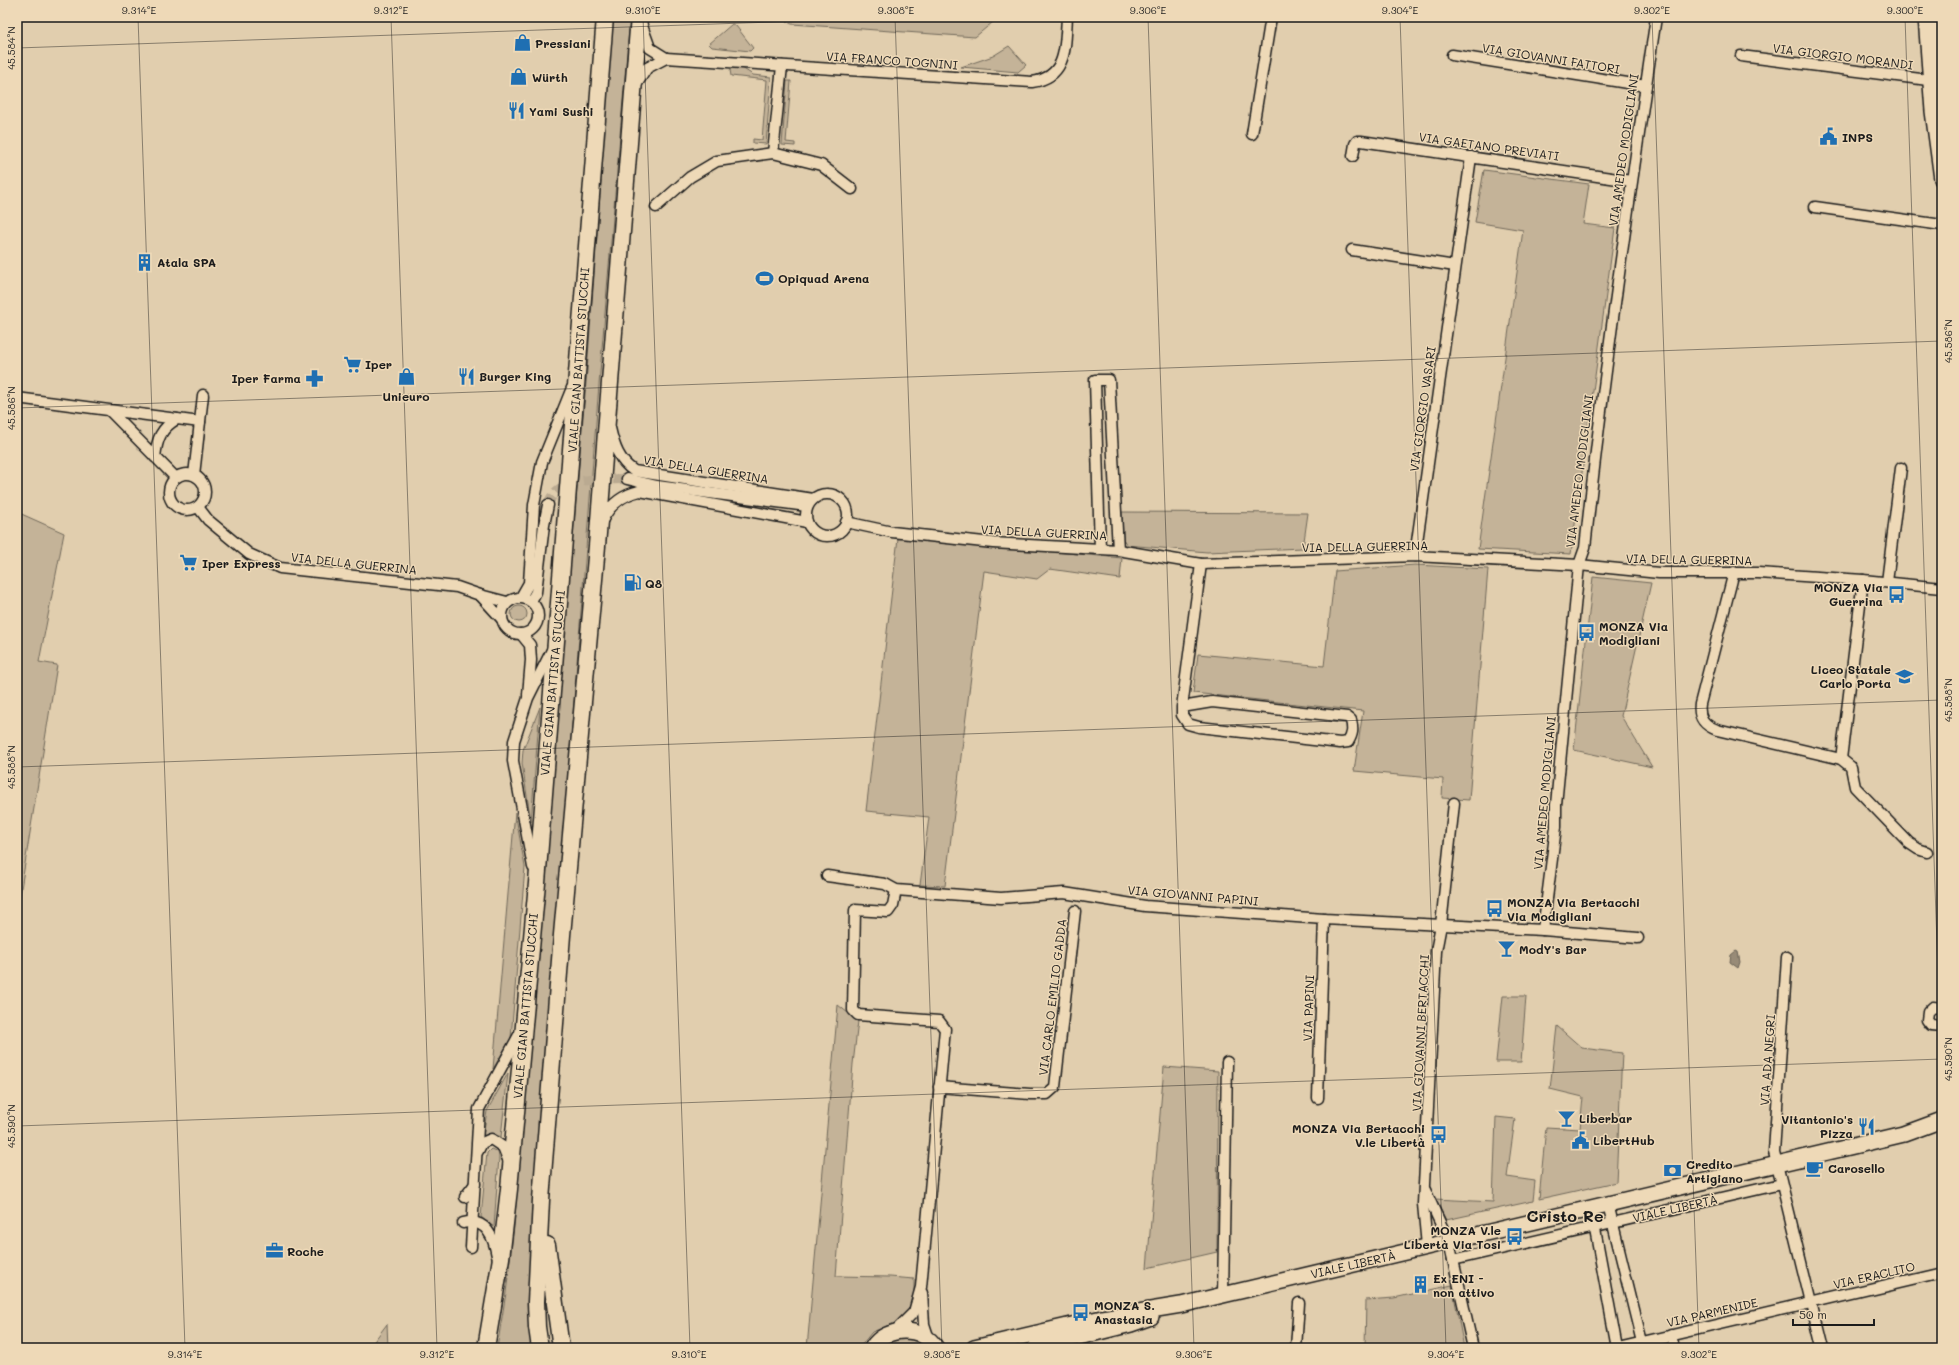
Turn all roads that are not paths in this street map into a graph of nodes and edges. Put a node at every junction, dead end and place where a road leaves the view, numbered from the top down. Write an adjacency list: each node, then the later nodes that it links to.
1 (605, 17): 27 (main road, VIALE GIAN BATTISTA STUCCHI)
2 (1068, 17): 11 (street, VIA FRANCO TOGNINI)
3 (1271, 17): 15 (street)
4 (1656, 17): 13 (street, VIA AMEDEO MODIGLIANI)
5 (1926, 17): 12 (main road)
6 (1937, 17): 12 (main road)
7 (639, 18): 10 (street); 14 (main road)
8 (1452, 55): 13 (street, VIA GIOVANNI FATTORI)
9 (1741, 56): 12 (street, VIA GIORGIO MORANDI)
10 (666, 58): 11 (street, VIA FRANCO TOGNINI); 14 (street)
11 (782, 66): 16 (street)
12 (1939, 84): 19 (main road)
13 (1646, 86): 20 (street, VIA AMEDEO MODIGLIANI)
14 (633, 91): 31 (main road)
15 (1252, 134)
16 (773, 153): 21 (street); 22 (street)
17 (1353, 156): 18 (street, VIA GAETANO PREVIATI)
18 (1470, 157): 20 (street, VIA GAETANO PREVIATI); 26 (street, VIA GIORGIO VASARI)
19 (1942, 179)
20 (1632, 181): 49 (street, VIA AMEDEO MODIGLIANI)
21 (852, 189)
22 (656, 207)
23 (1815, 207): 24 (street)
24 (1942, 225)
25 (1352, 250): 26 (street)
26 (1455, 266): 47 (street, VIA GIORGIO VASARI)
27 (576, 377): 55 (street); 60 (main road, VIALE GIAN BATTISTA STUCCHI)
28 (203, 395): 33 (street)
29 (17, 398): 30 (street)
30 (110, 411): 32 (street); 34 (street)
31 (608, 416): 39 (street, VIA DELLA GUERRINA); 44 (main road)
32 (177, 419): 33 (street); 34 (street)
33 (200, 422): 36 (street)
34 (156, 457): 37 (street)
35 (1901, 468): 52 (street)
36 (194, 475): 37 (street); 41 (street)
37 (176, 477): 41 (street)
38 (627, 479): 39 (street, VIA DELLA GUERRINA)
39 (810, 503): 42 (street); 43 (street)
40 (548, 505): 56 (street)
41 (198, 507): 54 (street, VIA DELLA GUERRINA)
42 (807, 522): 43 (street); 44 (street)
43 (846, 522): 45 (street, VIA DELLA GUERRINA)
44 (597, 532): 91 (main road)
45 (1100, 549): 46 (street, VIA DELLA GUERRINA); 46 (street)
46 (1118, 550): 48 (street, VIA DELLA GUERRINA)
47 (1415, 556): 48 (street, VIA DELLA GUERRINA); 49 (street, VIA DELLA GUERRINA)
48 (1201, 564): 62 (street)
49 (1579, 565): 50 (street, VIA DELLA GUERRINA); 72 (street, VIA AMEDEO MODIGLIANI)
50 (1734, 572): 51 (street, VIA DELLA GUERRINA); 63 (street)
51 (1863, 580): 52 (street, VIA DELLA GUERRINA); 63 (street)
52 (1887, 582): 53 (street, VIA DELLA GUERRINA)
53 (1942, 588)
54 (480, 595): 57 (street, VIA DELLA GUERRINA); 58 (street, VIA DELLA GUERRINA)
55 (520, 597): 56 (street); 57 (street)
56 (531, 601): 59 (street)
57 (507, 602): 58 (street)
58 (502, 618): 59 (street)
59 (521, 634): 61 (street)
60 (556, 641): 61 (street); 67 (main road, VIALE GIAN BATTISTA STUCCHI)
61 (528, 698): 67 (street)
62 (1182, 707): 62 (street)
63 (1841, 759): 65 (street)
64 (1454, 803): 71 (street, VIA GIOVANNI BERTACCHI)
65 (1927, 852)
66 (827, 876): 68 (street, VIA GIOVANNI PAPINI)
67 (537, 883): 77 (main road, VIALE GIAN BATTISTA STUCCHI)
68 (896, 890): 70 (street, VIA GIOVANNI PAPINI); 79 (street)
69 (1075, 911): 79 (street, VIA CARLO EMILIO GADDA)
70 (1324, 919): 71 (street, VIA GIOVANNI PAPINI); 80 (street, VIA PAPINI)
71 (1441, 925): 72 (street); 89 (street, VIA GIOVANNI BERTACCHI)
72 (1543, 930): 73 (street)
73 (1638, 938)
74 (1787, 957): 85 (street, VIA ADA NEGRI)
75 (1942, 1008): 76 (street)
76 (1942, 1026)
77 (523, 1028): 84 (street); 86 (main road, VIALE GIAN BATTISTA STUCCHI)
78 (1226, 1062): 104 (street)
79 (939, 1087): 103 (street)
80 (1318, 1098)
81 (1942, 1120): 83 (main road, VIALE LIBERTÀ)
82 (1942, 1130): 83 (main road, VIALE LIBERTÀ)
83 (1904, 1134): 85 (main road, VIALE LIBERTÀ)
84 (477, 1153): 86 (street); 87 (street)
85 (1776, 1164): 88 (street, VIA ADA NEGRI); 92 (main road, VIALE LIBERTÀ)
86 (510, 1166): 101 (main road, VIALE GIAN BATTISTA STUCCHI)
87 (475, 1184): 90 (street); 94 (street)
88 (1781, 1184): 95 (street, VIALE LIBERTÀ); 106 (street, VIA ADA NEGRI)
89 (1425, 1190): 97 (street, VIA GIOVANNI BERTACCHI); 98 (street, VIA GIOVANNI BERTACCHI)
90 (465, 1197)
91 (542, 1200): 114 (main road); 115 (main road)
92 (1608, 1204): 93 (main road, VIALE LIBERTÀ); 95 (street)
93 (1591, 1208): 96 (street); 97 (main road, VIALE LIBERTÀ)
94 (468, 1222): 99 (street); 101 (street)
95 (1612, 1223): 96 (street, VIALE LIBERTÀ); 110 (street)
96 (1595, 1227): 100 (street, VIALE LIBERTÀ); 120 (street)
97 (1448, 1242): 98 (main road, VIALE LIBERTÀ); 100 (street, VIA GIOVANNI BERTACCHI)
98 (1427, 1246): 104 (main road, VIALE LIBERTÀ)
99 (471, 1247)
100 (1452, 1260): 119 (street, VIA GIOVANNI BERTACCHI)
101 (499, 1269): 113 (main road, VIALE GIAN BATTISTA STUCCHI)
102 (1942, 1272): 106 (street, VIA ERACLITO)
103 (921, 1287): 108 (street); 111 (street)
104 (1223, 1295): 107 (main road, VIALE LIBERTÀ)
105 (1299, 1303): 118 (street)
106 (1812, 1303): 109 (street, VIA PARMENIDE); 122 (street, VIA ADA NEGRI)
107 (1181, 1305): 116 (main road, VIALE LIBERTÀ); 117 (main road, VIALE LIBERTÀ)
108 (894, 1332): 111 (main road); 112 (main road)
109 (1671, 1335): 110 (street, VIA PARMENIDE); 121 (street)
110 (1642, 1342): 120 (street, VIA PARMENIDE)
111 (936, 1345)
112 (873, 1346)
113 (486, 1348)
114 (540, 1348)
115 (561, 1348)
116 (974, 1348)
117 (1035, 1348)
118 (1296, 1348)
119 (1472, 1348)
120 (1617, 1348)
121 (1674, 1348)
122 (1822, 1348)

